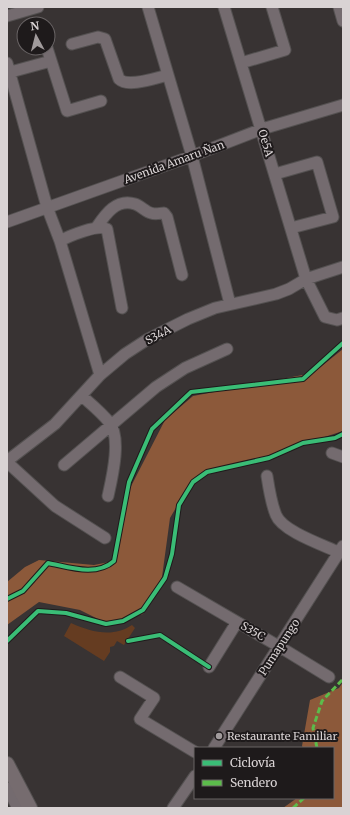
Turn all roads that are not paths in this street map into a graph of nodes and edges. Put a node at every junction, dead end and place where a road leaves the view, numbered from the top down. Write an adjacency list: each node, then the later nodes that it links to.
1 (38, 7): 6 (street)
2 (148, 7): 13 (street)
3 (226, 7): 11 (street, Oe5A)
4 (272, 7): 11 (street)
5 (339, 7): 7 (street)
6 (7, 16)
7 (343, 21)
8 (72, 44): 13 (street)
9 (49, 56): 10 (street)
10 (51, 61): 12 (street); 14 (street)
11 (241, 62): 16 (street, Oe5A)
12 (8, 69): 19 (street)
13 (168, 75): 17 (street)
14 (101, 101)
15 (343, 105): 16 (street, Avenida Amaru Ñan)
16 (262, 129): 17 (street, Avenida Amaru Ñan); 18 (street, Oe5A)
17 (192, 156): 19 (street, Avenida Amaru Ñan); 27 (street)
18 (275, 174): 22 (street, Oe5A); 22 (street)
19 (47, 207): 20 (street, Avenida Amaru Ñan); 23 (street)
20 (7, 222)
21 (96, 228): 23 (street); 25 (street); 28 (street)
22 (291, 228): 26 (street, Oe5A)
23 (60, 241): 31 (street)
24 (343, 267): 26 (street, S34A)
25 (182, 275)
26 (306, 279): 27 (street, S34A); 29 (street, Oe5A)
27 (230, 304): 31 (street, S34A)
28 (122, 308)
29 (343, 318)
30 (227, 349): 33 (street)
31 (100, 375): 32 (street, S34A)
32 (82, 396): 33 (street); 36 (street, S34A)
33 (111, 423): 37 (street); 39 (street)
34 (332, 453): 35 (street)
35 (343, 457)
36 (7, 461): 40 (street)
37 (64, 465)
38 (267, 476): 41 (street)
39 (108, 496)
40 (105, 538)
41 (341, 549): 44 (street, Pumapungo)
42 (177, 587): 43 (street, S35C)
43 (237, 622): 44 (street, S35C); 45 (street)
44 (280, 646): 47 (street, S35C); 48 (street, Pumapungo)
45 (209, 667)
46 (120, 677): 49 (street)
47 (329, 678)
48 (215, 747)
49 (194, 751)
50 (7, 764): 54 (main road)
51 (194, 777): 55 (street)
52 (7, 788): 53 (street)
53 (13, 805)
54 (30, 808)
55 (173, 808)

